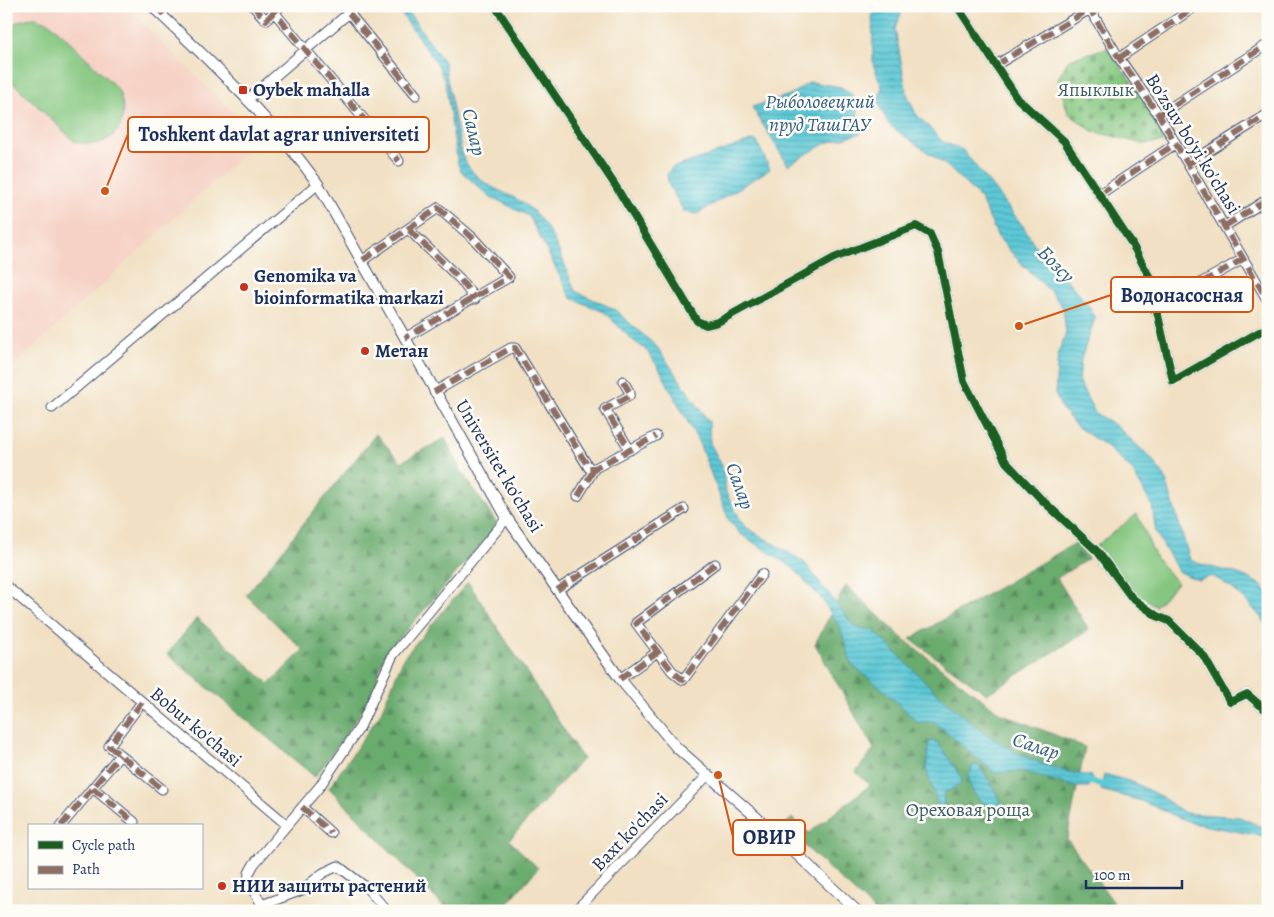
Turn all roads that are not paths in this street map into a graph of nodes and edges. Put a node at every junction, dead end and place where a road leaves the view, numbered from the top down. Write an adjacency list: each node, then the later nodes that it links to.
1 (169, 6): 9 (street)
2 (253, 6): 8 (street)
3 (357, 6): 10 (street)
4 (495, 6): 52 (street)
5 (958, 6): 14 (street)
6 (1196, 6): 13 (street)
7 (1089, 8): 13 (street, Bo'zsuv bo'yi ko'chasi); 14 (street)
8 (278, 9): 12 (street)
9 (156, 10): 16 (main road, Universitet ko'chasi)
10 (349, 13): 12 (street); 15 (street)
11 (1268, 44): 18 (street)
12 (306, 50): 16 (street); 20 (street)
13 (1119, 58): 18 (street, Bo'zsuv bo'yi ko'chasi)
14 (996, 65): 23 (street)
15 (416, 96)
16 (247, 100): 22 (main road, Universitet ko'chasi)
17 (1268, 114): 21 (street)
18 (1159, 116): 19 (street, Bo'zsuv bo'yi ko'chasi)
19 (1175, 144): 21 (street, Bo'zsuv bo'yi ko'chasi); 23 (street)
20 (400, 161)
21 (1188, 164): 25 (street, Bo'zsuv bo'yi ko'chasi)
22 (318, 184): 28 (main road, Universitet ko'chasi); 38 (street)
23 (1100, 194): 33 (street)
24 (1268, 199): 25 (street)
25 (1225, 226): 27 (street, Bo'zsuv bo'yi ko'chasi)
26 (409, 230): 28 (street); 31 (street); 31 (street)
27 (1243, 258): 30 (street, Bo'zsuv bo'yi ko'chasi); 33 (street)
28 (363, 260): 35 (main road, Universitet ko'chasi)
29 (1268, 281): 30 (street)
30 (1260, 287): 32 (street, Bo'zsuv bo'yi ko'chasi)
31 (475, 299): 35 (street)
32 (1268, 301)
33 (1156, 309): 34 (street)
34 (1268, 327)
35 (405, 338): 37 (main road, Universitet ko'chasi)
36 (623, 382): 40 (street)
37 (434, 392): 41 (street); 44 (main road, Universitet ko'chasi)
38 (52, 408)
39 (656, 436): 40 (street)
40 (630, 450): 41 (street)
41 (595, 468): 42 (street)
42 (578, 496)
43 (684, 509): 48 (street)
44 (507, 518): 48 (main road, Universitet ko'chasi); 57 (street)
45 (715, 564): 49 (street)
46 (762, 574): 49 (street)
47 (6, 586): 51 (street, Bobur ko'chasi)
48 (557, 590): 50 (main road, Universitet ko'chasi)
49 (657, 652): 50 (street)
50 (620, 679): 54 (main road, Universitet ko'chasi)
51 (142, 702): 53 (street); 60 (street, Bobur ko'chasi)
52 (1268, 712)
53 (120, 755): 55 (street); 56 (street)
54 (708, 775): 64 (street, Baxt ko'chasi); 65 (main road, Universitet ko'chasi)
55 (93, 788): 58 (street); 59 (street)
56 (162, 789)
57 (302, 807): 60 (street); 61 (street)
58 (134, 822)
59 (63, 824)
60 (286, 825): 62 (street)
61 (331, 833)
62 (264, 908): 63 (street)
63 (387, 911)
64 (575, 911)
65 (857, 911)

